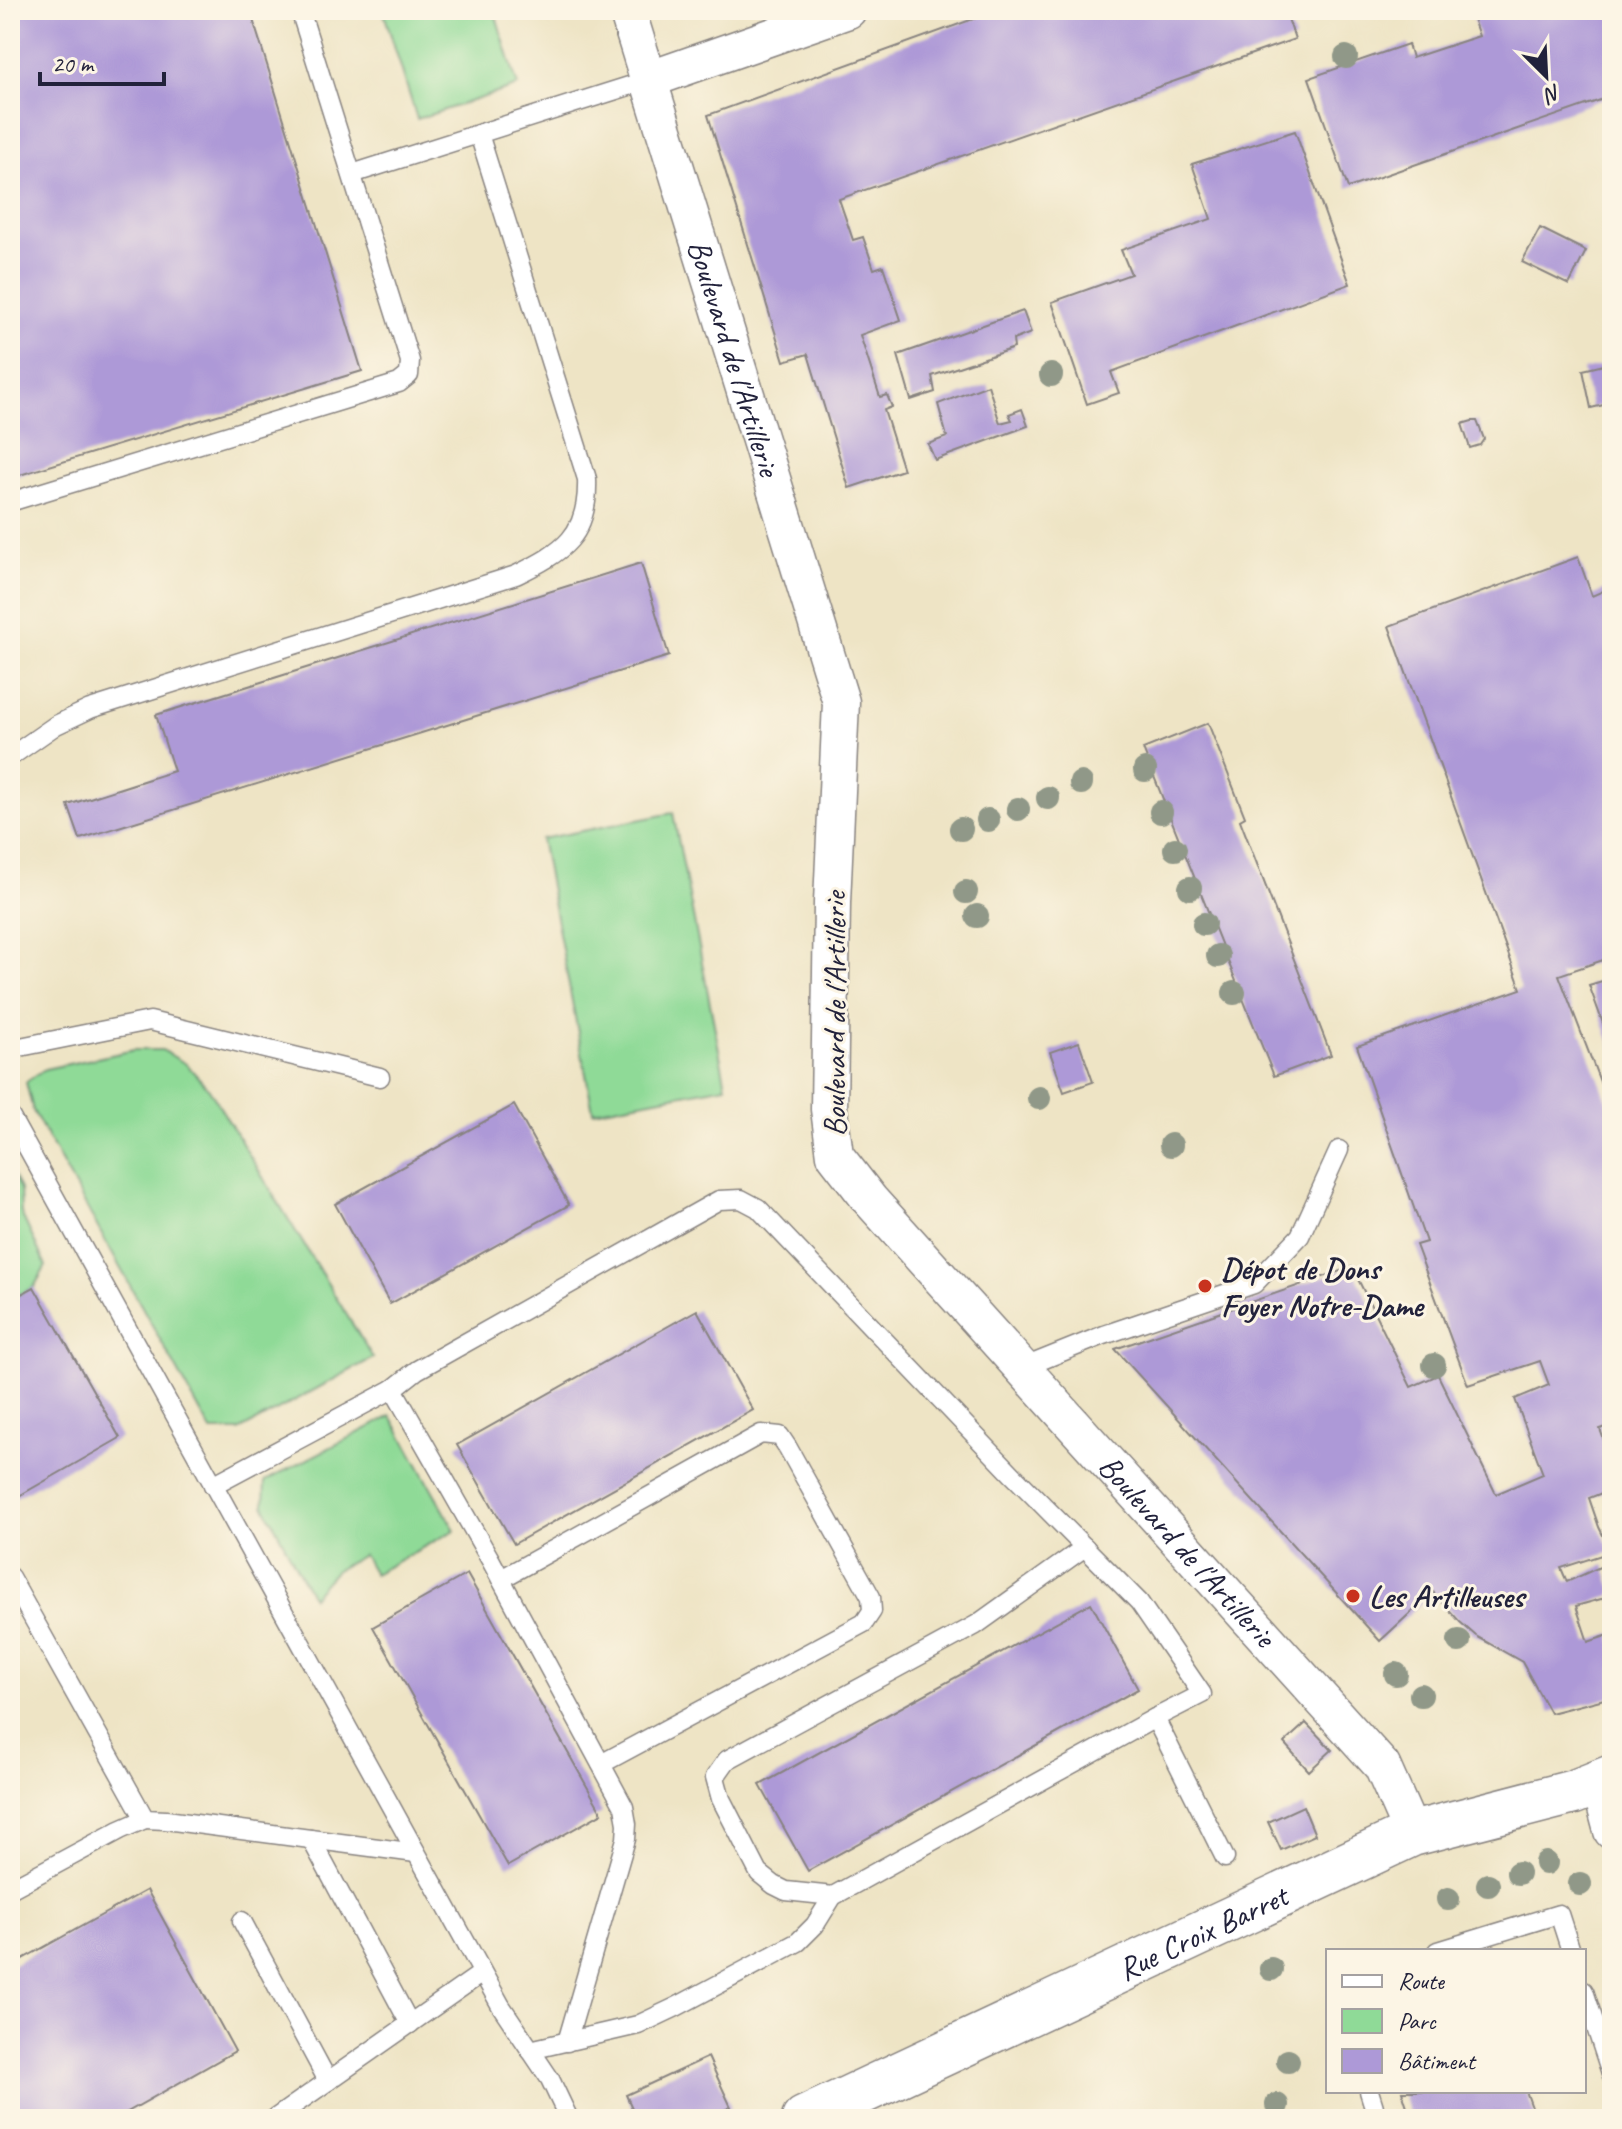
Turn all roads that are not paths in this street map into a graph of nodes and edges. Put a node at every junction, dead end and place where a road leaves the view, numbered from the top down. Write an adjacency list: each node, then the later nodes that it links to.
1 (300, 10): 6 (lane)
2 (627, 10): 4 (street, Boulevard de l'Artillerie)
3 (848, 10): 4 (street)
4 (648, 80): 5 (lane); 13 (street, Boulevard de l'Artillerie)
5 (479, 134): 6 (lane); 8 (lane)
6 (352, 174): 7 (lane)
7 (10, 502)
8 (10, 757)
9 (10, 1049): 10 (lane)
10 (380, 1077)
11 (10, 1116): 15 (lane)
12 (1339, 1150): 13 (lane)
13 (1022, 1368): 24 (street, Boulevard de l'Artillerie)
14 (393, 1389): 15 (lane); 16 (lane); 18 (lane)
15 (213, 1485): 26 (lane)
16 (1085, 1547): 19 (lane); 29 (lane)
17 (10, 1577): 22 (lane)
18 (501, 1579): 20 (lane); 20 (lane)
19 (1155, 1718): 27 (lane); 29 (lane)
20 (601, 1764): 36 (lane)
21 (1605, 1780): 23 (street); 24 (street, Rue Croix Barret)
22 (145, 1819): 25 (lane); 28 (lane)
23 (1612, 1831)
24 (1412, 1834): 42 (street, Rue Croix Barret)
25 (311, 1839): 26 (lane); 35 (lane)
26 (416, 1853): 33 (lane)
27 (1225, 1858)
28 (10, 1889)
29 (833, 1896): 36 (lane)
30 (242, 1921): 39 (lane)
31 (1445, 1949): 32 (lane)
32 (1570, 1949)
33 (482, 1973): 35 (lane); 37 (lane)
34 (1586, 1997): 38 (lane)
35 (410, 2024): 39 (lane)
36 (567, 2042): 37 (lane)
37 (530, 2050): 41 (lane)
38 (1612, 2076)
39 (328, 2081): 40 (lane)
40 (274, 2119)
41 (569, 2119)
42 (804, 2119)

